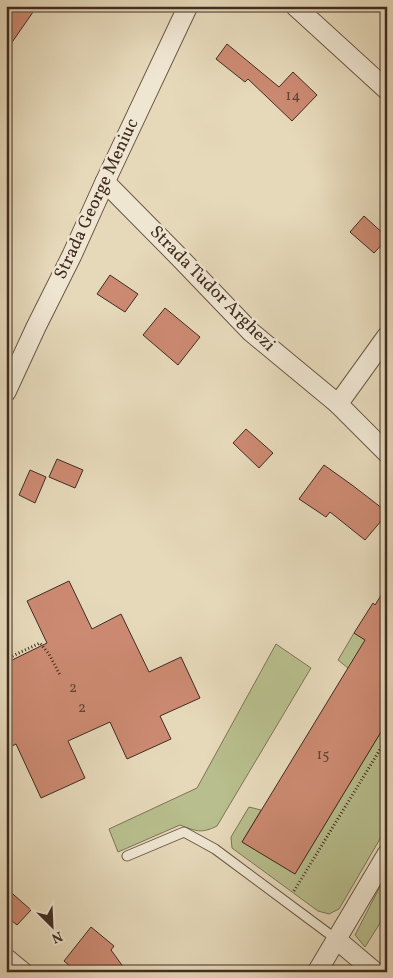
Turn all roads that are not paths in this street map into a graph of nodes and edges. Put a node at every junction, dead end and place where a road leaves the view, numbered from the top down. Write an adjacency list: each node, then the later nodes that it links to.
1 (188, 6): 4 (street, Strada George Meniuc)
2 (295, 6): 3 (street)
3 (387, 90)
4 (105, 182): 6 (street, Strada George Meniuc); 7 (street, Strada Tudor Arghezi)
5 (387, 336): 7 (street)
6 (6, 392)
7 (338, 404): 8 (street, Strada Tudor Arghezi)
8 (387, 453)
9 (387, 854): 11 (street)
10 (127, 856): 11 (lane)
11 (336, 939): 14 (street); 15 (street)
12 (6, 958): 13 (street)
13 (23, 972)
14 (316, 972)
15 (375, 972)

